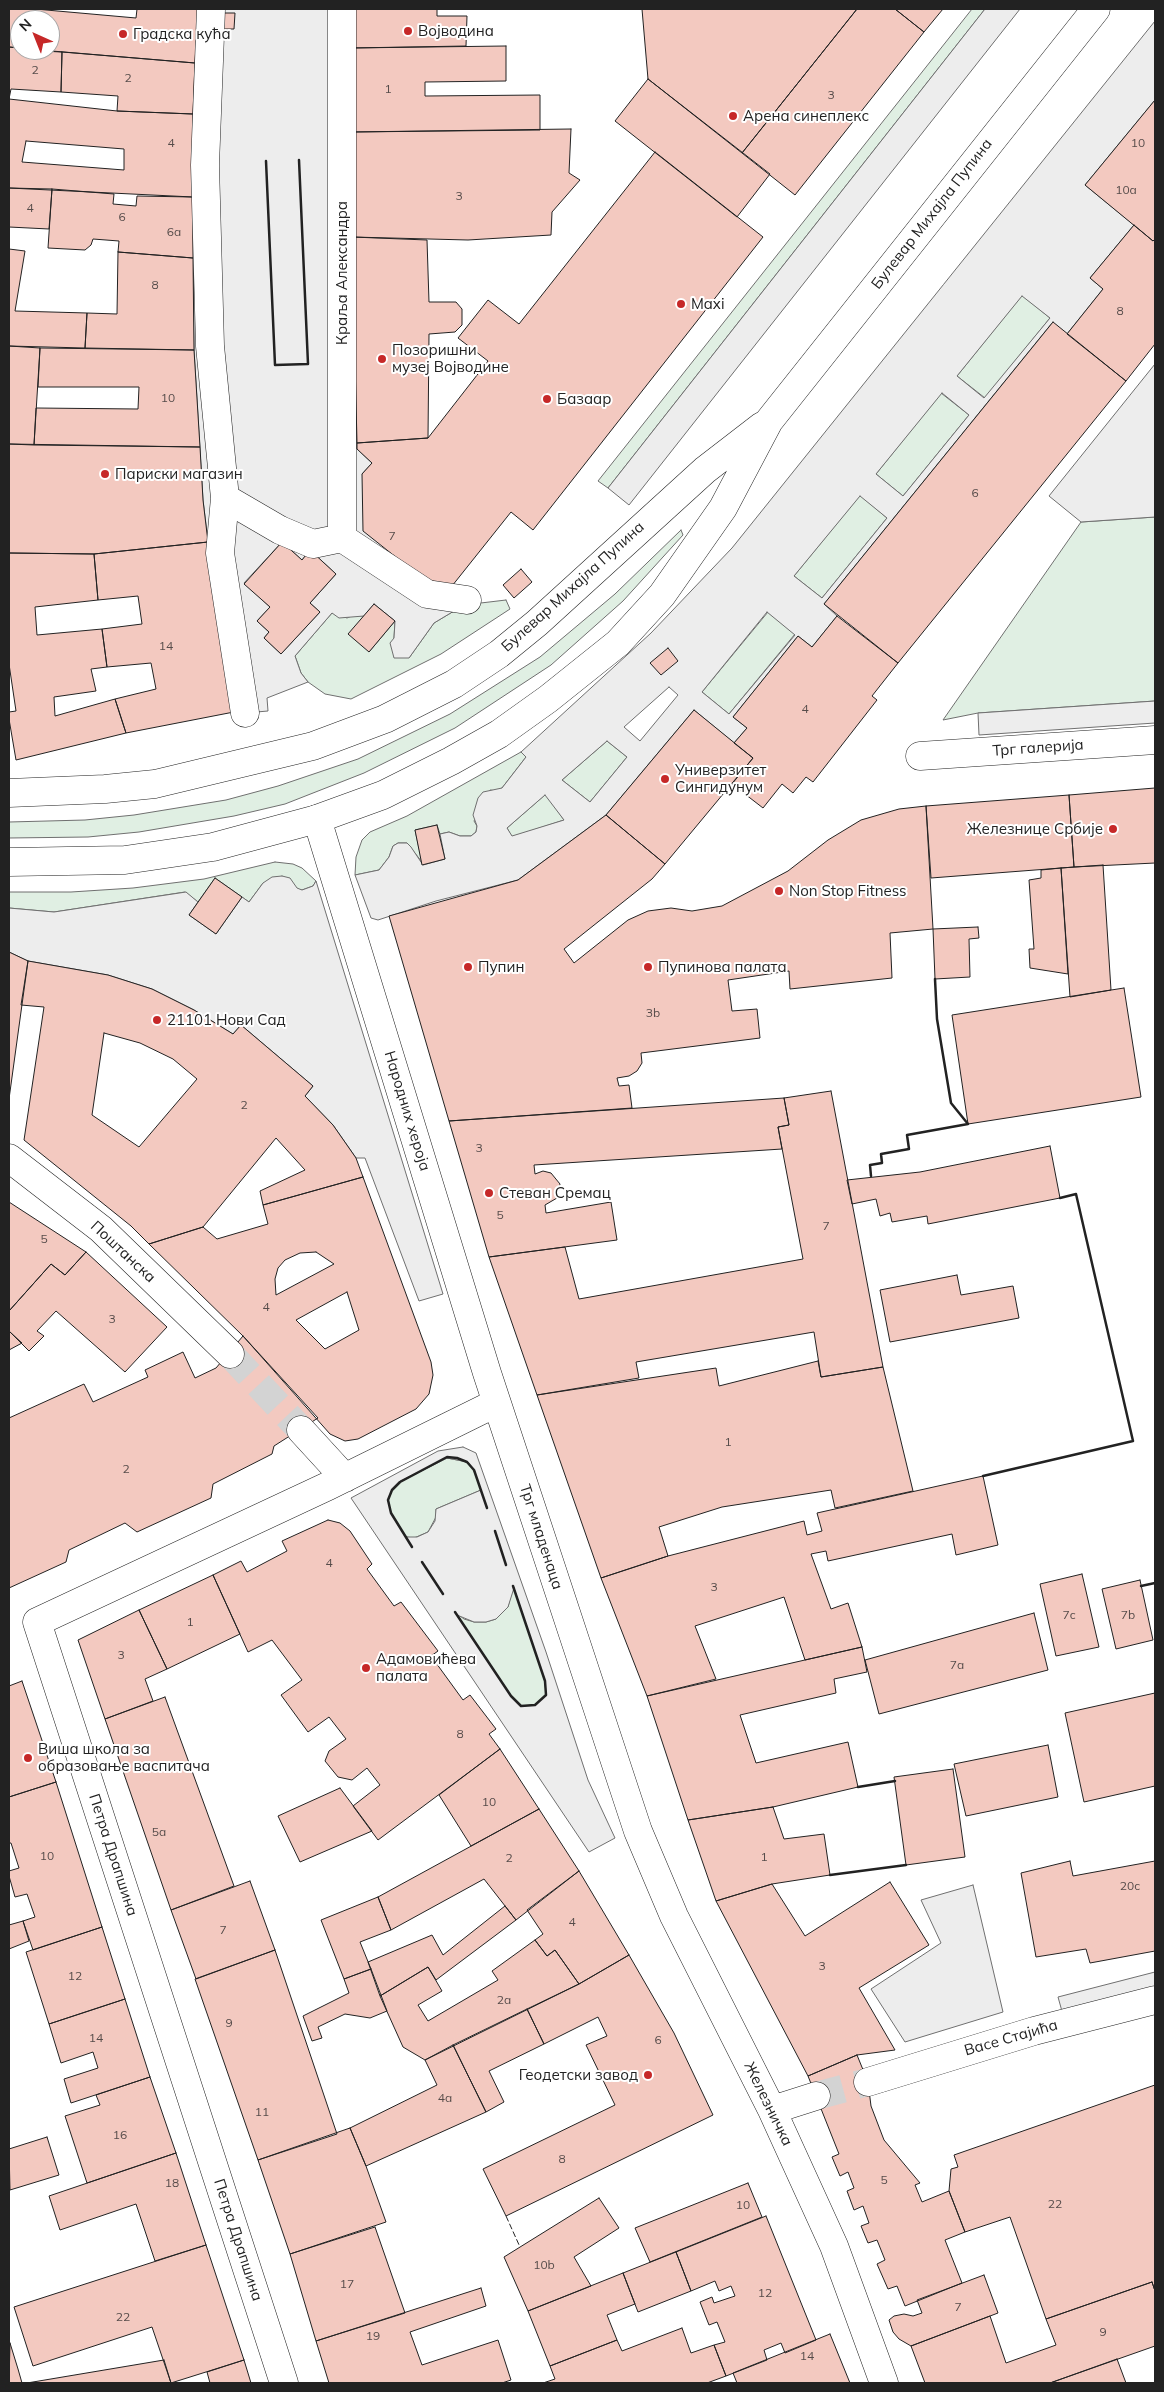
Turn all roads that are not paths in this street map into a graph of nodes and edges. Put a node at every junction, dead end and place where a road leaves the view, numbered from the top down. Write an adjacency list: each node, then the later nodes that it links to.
1 (211, 9): 5 (street)
2 (342, 9): 6 (street, Краља Александра)
3 (1096, 9): 4 (street, Булевар Михајла Пупина)
4 (770, 421): 11 (street, Булевар Михајла Пупина); 12 (street, Булевар Михајла Пупина)
5 (225, 498): 6 (street); 8 (street)
6 (342, 538): 7 (street)
7 (467, 600)
8 (245, 713)
9 (1155, 740): 10 (street, Трг галерија)
10 (920, 756)
11 (9, 793)
12 (317, 819): 13 (street, Булевар Михајла Пупина); 16 (street, Народних хероја)
13 (9, 862)
14 (9, 1158): 15 (street, Поштанска)
15 (230, 1354)
16 (496, 1402): 18 (street); 19 (street, Трг младенаца)
17 (301, 1430): 18 (street)
18 (345, 1478): 24 (street, Петра Драпшина)
19 (638, 1831): 23 (street, Железничка)
20 (1155, 2000): 21 (street, Васе Стајића)
21 (868, 2082)
22 (816, 2096): 23 (street)
23 (772, 2110): 25 (street, Железничка)
24 (284, 2383)
25 (884, 2383)

